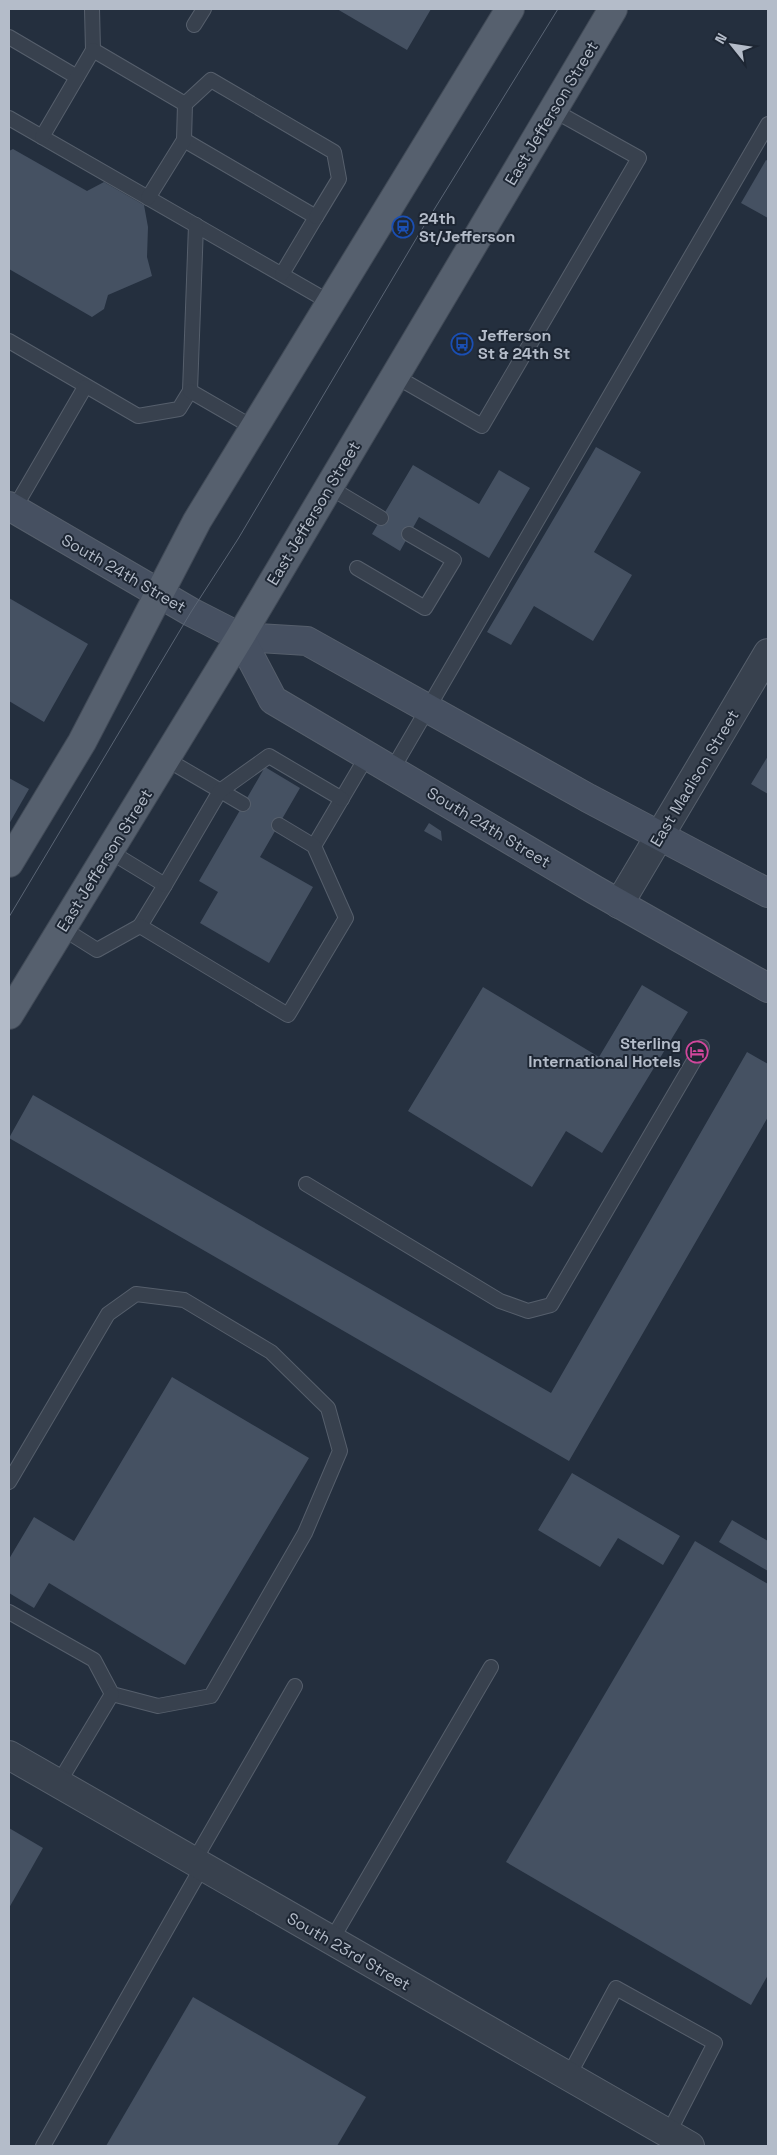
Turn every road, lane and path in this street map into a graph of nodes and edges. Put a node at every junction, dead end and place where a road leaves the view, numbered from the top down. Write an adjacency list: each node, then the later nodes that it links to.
1 (92, 9): 7 (lane)
2 (204, 9): 5 (lane)
3 (510, 9): 19 (main road)
4 (613, 9): 10 (main road, East Jefferson Street)
5 (194, 25)
6 (9, 37): 8 (lane)
7 (92, 50): 8 (lane); 9 (lane)
8 (77, 77): 13 (lane)
9 (185, 104): 14 (lane); 16 (lane)
10 (553, 110): 21 (main road, East Jefferson Street); 21 (lane)
11 (9, 118): 13 (lane)
12 (768, 124): 33 (lane)
13 (42, 137): 15 (lane)
14 (184, 140): 15 (lane); 16 (lane)
15 (148, 198): 17 (lane)
16 (316, 217): 18 (lane)
17 (196, 225): 18 (lane); 23 (lane)
18 (282, 274): 19 (lane)
19 (331, 303): 24 (main road)
20 (9, 341): 22 (lane)
21 (395, 376): 25 (main road, East Jefferson Street)
22 (85, 386): 23 (lane); 26 (lane)
23 (190, 391): 24 (lane)
24 (254, 428): 30 (main road)
25 (329, 487): 27 (lane); 31 (main road, East Jefferson Street)
26 (11, 508): 30 (main road, South 24th Street)
27 (381, 518)
28 (409, 534): 29 (lane)
29 (356, 568)
30 (160, 594): 31 (main road, South 24th Street); 44 (main road)
31 (240, 637): 33 (main road, South 24th Street); 34 (main road, South 24th Street); 35 (main road, East Jefferson Street)
32 (768, 653): 41 (street, East Madison Street)
33 (428, 708): 36 (lane); 41 (main road, South 24th Street)
34 (367, 756): 36 (main road, South 24th Street); 38 (lane)
35 (166, 759): 37 (lane); 43 (main road, East Jefferson Street)
36 (392, 770): 47 (main road, South 24th Street)
37 (220, 791): 38 (lane); 39 (lane); 45 (lane)
38 (342, 799): 42 (lane)
39 (243, 804)
40 (278, 825): 42 (lane)
41 (660, 836): 46 (main road, South 24th Street); 47 (street, East Madison Street)
42 (314, 846): 48 (lane)
43 (109, 851): 45 (lane); 49 (main road, East Jefferson Street)
44 (9, 863)
45 (165, 885): 48 (lane)
46 (768, 893)
47 (619, 904): 50 (main road, South 24th Street)
48 (140, 926): 49 (lane)
49 (62, 928): 51 (main road, East Jefferson Street)
50 (768, 988)
51 (9, 1014)
52 (702, 1047): 53 (lane)
53 (306, 1184)
54 (9, 1482): 58 (lane)
55 (9, 1612): 58 (lane)
56 (491, 1667): 62 (lane)
57 (295, 1686): 61 (lane)
58 (112, 1694): 60 (lane)
59 (9, 1755): 60 (street, South 23rd Street)
60 (58, 1784): 61 (street, South 23rd Street)
61 (198, 1865): 62 (street, South 23rd Street); 65 (lane)
62 (331, 1941): 63 (street, South 23rd Street)
63 (568, 2076): 64 (street, South 23rd Street); 64 (lane)
64 (679, 2140)
65 (43, 2146)

